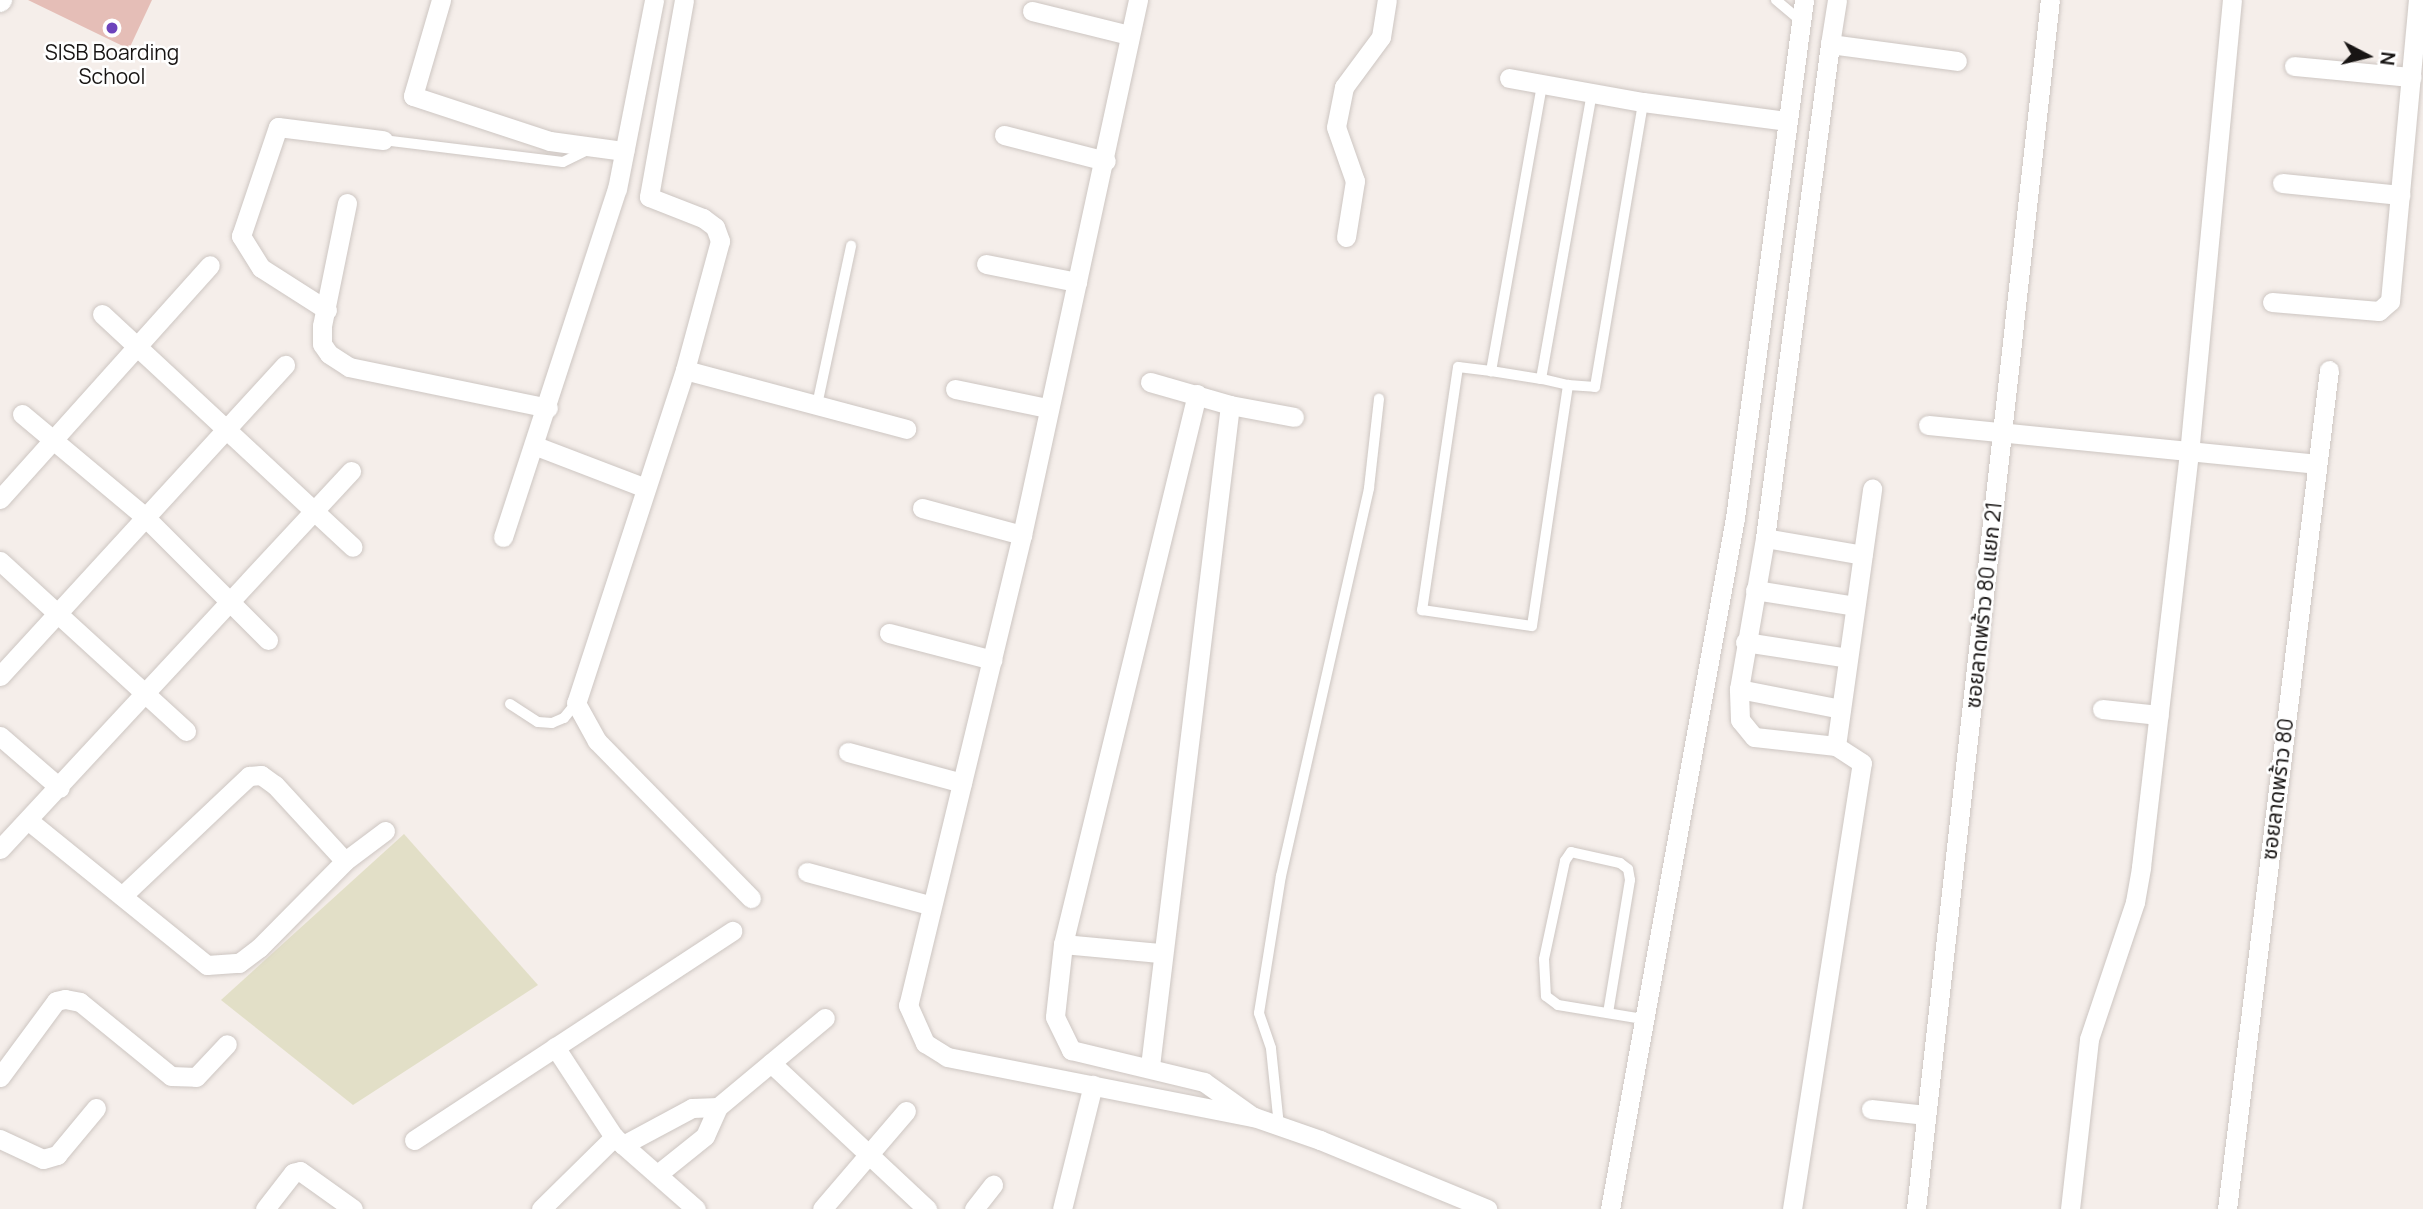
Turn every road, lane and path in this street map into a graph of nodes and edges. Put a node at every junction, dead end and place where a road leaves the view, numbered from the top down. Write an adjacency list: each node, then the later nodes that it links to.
1 (441, 0): 26 (street)
2 (654, 0): 27 (street)
3 (684, 0): 32 (street)
4 (1138, 0): 14 (street)
5 (1387, 0): 34 (street)
6 (1776, 0): 13 (lane)
7 (1804, 0): 13 (street)
8 (1837, 0): 15 (street)
9 (2050, 0): 62 (street, ซอยลาดพร้าว 80 แยก 21)
10 (2232, 0): 65 (street)
11 (2418, 0): 18 (street)
12 (1032, 11): 14 (street)
13 (1801, 22): 23 (street)
14 (1129, 35): 28 (street)
15 (1830, 44): 16 (street); 76 (street)
16 (1957, 61)
17 (2294, 66): 18 (street)
18 (2411, 77): 31 (street)
19 (1509, 78): 20 (street)
20 (1542, 85): 21 (street); 46 (lane)
21 (1592, 94): 22 (street); 47 (lane)
22 (1643, 102): 23 (street); 49 (lane)
23 (1788, 121): 116 (street)
24 (1004, 135): 28 (street)
25 (383, 140): 26 (lane); 40 (street)
26 (590, 149): 27 (street)
27 (624, 151): 30 (street)
28 (1106, 161): 38 (street)
29 (2282, 183): 31 (street)
30 (617, 189): 32 (street); 55 (street)
31 (2400, 195): 39 (street)
32 (649, 197): 44 (street)
33 (347, 203): 40 (street)
34 (1346, 237)
35 (851, 246): 53 (lane)
36 (986, 264): 38 (street)
37 (210, 265): 42 (street)
38 (1077, 282): 56 (street)
39 (2272, 303)
40 (327, 310): 55 (street)
41 (102, 314): 42 (street)
42 (138, 348): 61 (street); 63 (street)
43 (285, 365): 61 (street)
44 (685, 370): 53 (street); 68 (street)
45 (2329, 370): 66 (street, ซอยลาดพร้าว 80)
46 (1490, 371): 47 (lane); 49 (lane)
47 (1541, 379): 49 (lane)
48 (1150, 382): 51 (street)
49 (1568, 385)
50 (955, 389): 56 (street)
51 (1197, 394): 54 (street); 112 (street)
52 (1378, 399): 129 (lane)
53 (817, 405): 60 (street)
54 (1230, 405): 58 (street); 113 (street)
55 (548, 408): 64 (street)
56 (1047, 408): 74 (street)
57 (22, 414): 63 (street)
58 (1294, 417)
59 (1928, 425): 62 (street)
60 (906, 429)
61 (225, 430): 72 (street); 73 (street)
62 (2003, 433): 65 (street); 127 (street, ซอยลาดพร้าว 80 แยก 21)
63 (55, 438): 70 (street); 73 (street)
64 (536, 446): 68 (street); 75 (street)
65 (2189, 454): 66 (street); 96 (street)
66 (2316, 464): 149 (street, ซอยลาดพร้าว 80)
67 (351, 471): 72 (street)
68 (643, 487): 92 (street)
69 (1871, 489): 78 (street)
70 (0, 499)
71 (922, 509): 74 (street)
72 (315, 511): 77 (street); 81 (street)
73 (145, 517): 81 (street); 83 (street)
74 (1023, 535): 88 (street)
75 (503, 537)
76 (1765, 538): 78 (street); 80 (street)
77 (353, 547)
78 (1863, 555): 82 (street)
79 (0, 561): 83 (street)
80 (1755, 590): 82 (street); 86 (street)
81 (233, 602): 85 (street); 91 (street)
82 (1855, 606): 87 (street)
83 (58, 613): 89 (street); 91 (street)
84 (889, 633): 88 (street)
85 (268, 640)
86 (1745, 642): 87 (street); 90 (street)
87 (1848, 659): 94 (street)
88 (993, 660): 101 (street)
89 (0, 676)
90 (1739, 689): 94 (street); 99 (street)
91 (148, 695): 97 (street); 102 (street)
92 (576, 703): 93 (lane); 109 (street)
93 (510, 704)
94 (1841, 709): 99 (street)
95 (2102, 709): 96 (street)
96 (2159, 715): 148 (street)
97 (186, 731)
98 (0, 736): 102 (street)
99 (1836, 746): 146 (street)
100 (848, 752): 101 (street)
101 (962, 783): 110 (street)
102 (60, 788): 103 (street)
103 (29, 821): 105 (street); 108 (street)
104 (386, 831): 106 (street)
105 (0, 849)
106 (345, 861): 108 (street); 108 (street)
107 (807, 872): 110 (street)
108 (122, 895)
109 (751, 898)
110 (929, 905): 122 (street)
111 (733, 931): 118 (street)
112 (1063, 944): 113 (street); 120 (street)
113 (1160, 953): 120 (street)
114 (1608, 1013): 114 (lane); 116 (lane)
115 (825, 1018): 119 (street)
116 (1643, 1019): 145 (street)
117 (227, 1044): 121 (street)
118 (555, 1047): 131 (street); 132 (street)
119 (771, 1063): 123 (street); 133 (street)
120 (1150, 1066): 128 (street)
121 (0, 1077)
122 (1093, 1085): 128 (street); 143 (street)
123 (718, 1107): 132 (street); 134 (street)
124 (96, 1108): 130 (street)
125 (1871, 1109): 127 (street)
126 (906, 1111): 133 (street)
127 (1926, 1115): 147 (street, ซอยลาดพร้าว 80 แยก 21)
128 (1254, 1117): 129 (street)
129 (1279, 1126): 144 (street)
130 (0, 1139)
131 (414, 1140)
132 (619, 1141): 134 (street); 138 (street)
133 (868, 1155): 140 (street); 141 (street)
134 (659, 1173): 139 (street)
135 (993, 1185): 142 (street)
136 (265, 1209): 137 (street)
137 (353, 1209)
138 (541, 1209)
139 (696, 1209)
140 (822, 1209)
141 (927, 1209)
142 (974, 1209)
143 (1062, 1209)
144 (1487, 1209)
145 (1610, 1209)
146 (1792, 1209)
147 (1916, 1209)
148 (2070, 1209)
149 (2227, 1209)

